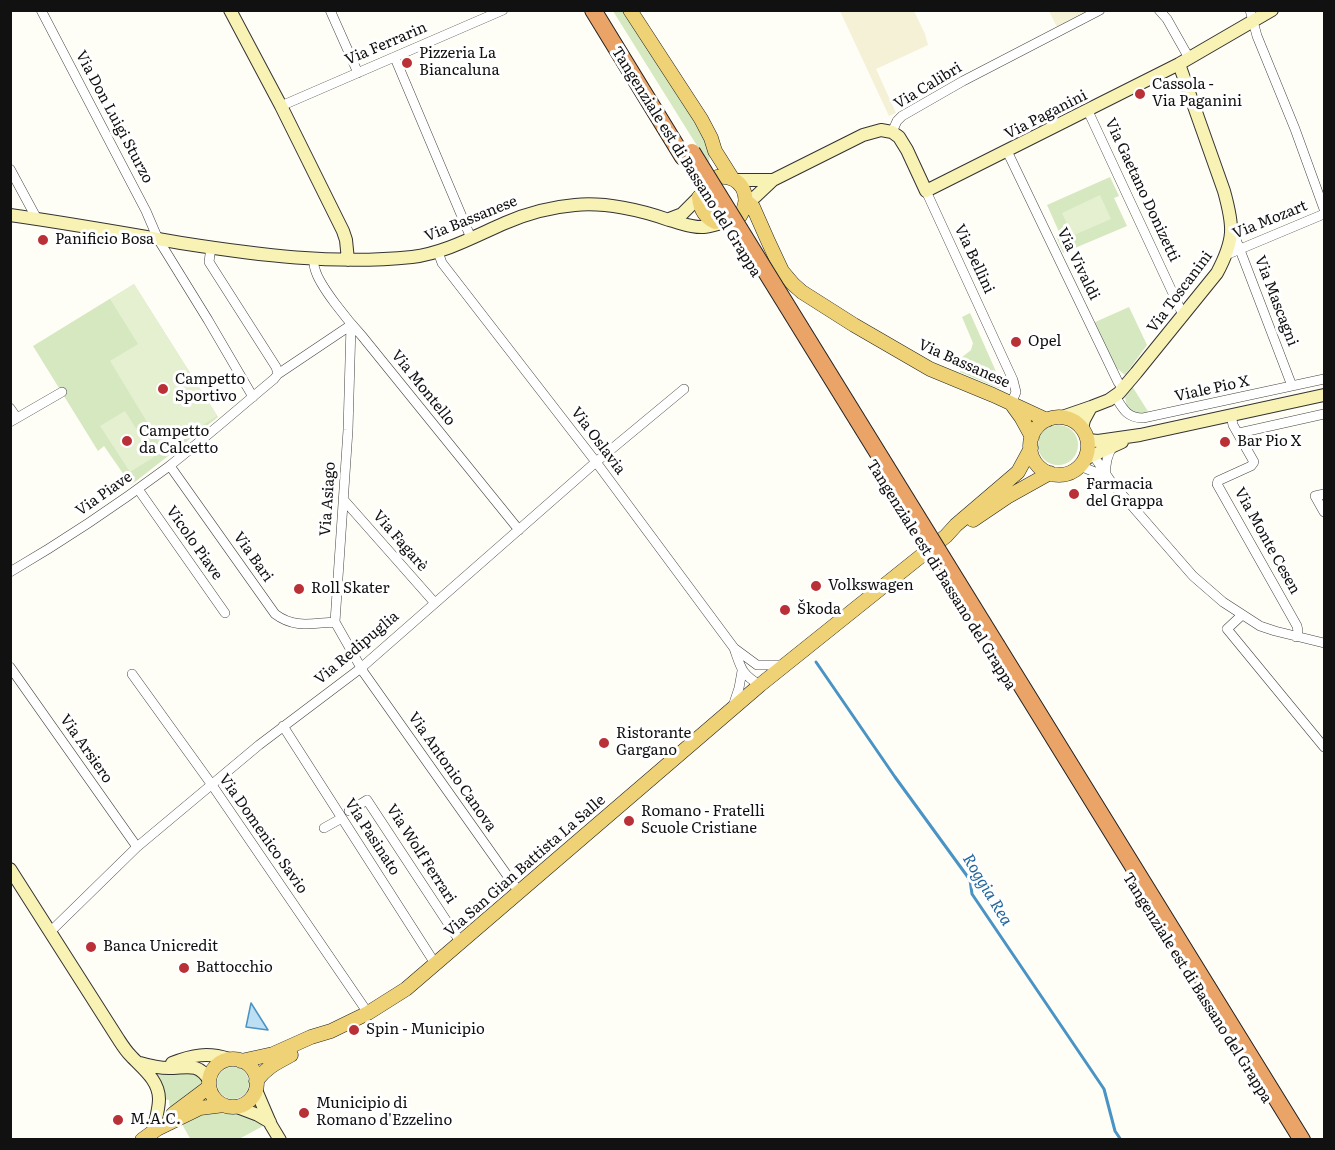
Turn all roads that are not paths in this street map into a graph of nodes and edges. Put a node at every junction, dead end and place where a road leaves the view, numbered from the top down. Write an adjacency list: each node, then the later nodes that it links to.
1 (41, 10): 37 (street, Via Don Luigi Sturzo)
2 (230, 10): 15 (street)
3 (330, 10): 14 (street)
4 (503, 10): 12 (street, Via Ferrarin)
5 (593, 10): 20 (highway, Tangenziale est di Bassano del Grappa)
6 (606, 10): 20 (highway, Tangenziale est di Bassano del Grappa)
7 (630, 10): 18 (main road, Via Bassanese)
8 (1100, 10): 17 (street, Via Calibri)
9 (1159, 10): 13 (street)
10 (1272, 10): 11 (street)
11 (1252, 16): 13 (street); 27 (street)
12 (395, 58): 14 (street, Via Ferrarin); 36 (street)
13 (1184, 61): 16 (street, Via Paganini); 34 (street, Via Toscanini)
14 (358, 73): 15 (street, Via Ferrarin)
15 (281, 106): 44 (street)
16 (1088, 111): 19 (street, Via Paganini); 45 (street, Via Gaetano Donizetti)
17 (892, 132): 23 (street, Via Calibri); 24 (street, Via Bellini)
18 (715, 151): 22 (main road, Via Bassanese); 22 (main road)
19 (1007, 151): 24 (street, Via Paganini); 52 (street, Via Vivaldi)
20 (687, 154): 87 (highway, Tangenziale est di Bassano del Grappa)
21 (10, 169): 31 (street)
22 (734, 179): 23 (street, Via Calibri); 26 (main road, Via Bassanese)
23 (773, 180): 26 (street, Via Calibri)
24 (926, 191): 55 (street, Via Bellini)
25 (699, 197): 32 (street, Via Bassanese); 33 (main road, Via Bassanese)
26 (746, 200): 30 (main road); 38 (main road, Via Bassanese)
27 (1324, 208)
28 (1324, 214): 40 (street, Via Mozart)
29 (10, 215): 31 (street, Via Bassanese)
30 (740, 216)
31 (37, 219): 37 (street, Via Bassanese)
32 (669, 219): 33 (street, Via Bassanese); 36 (street, Via Bassanese)
33 (719, 222)
34 (1231, 226): 40 (street, Via Mascagni); 42 (street, Via Toscanini)
35 (747, 230): 38 (main road)
36 (471, 238): 41 (street, Via Bassanese)
37 (158, 239): 39 (street, Via Bassanese); 54 (street)
38 (768, 242): 55 (main road, Via Bassanese)
39 (211, 247): 43 (street, Via Bassanese); 47 (street)
40 (1240, 248): 42 (street, Via Mozart); 49 (street, Via Mascagni)
41 (438, 252): 44 (street, Via Bassanese); 69 (street, Via Oslavia)
42 (1226, 255): 45 (street, Via Toscanini)
43 (314, 260): 44 (street, Via Bassanese); 46 (street, Via Montello)
44 (348, 260)
45 (1183, 315): 52 (street, Via Toscanini)
46 (351, 325): 47 (street, Via Piave); 75 (street, Via Asiago); 77 (street, Via Montello)
47 (278, 374): 54 (street, Via Piave)
48 (1320, 380): 49 (street, Viale Pio X); 53 (street)
49 (1292, 386): 52 (street, Viale Pio X)
50 (684, 390): 69 (street, Via Redipuglia)
51 (62, 392): 62 (street)
52 (1119, 393): 56 (street, Via Toscanini)
53 (1318, 396): 59 (street, Viale Pio X); 60 (street)
54 (253, 397): 70 (street, Via Piave)
55 (1011, 404): 63 (main road, Via Bassanese); 66 (main road, Via Bassanese)
56 (1091, 407): 61 (street, Via Toscanini); 68 (street)
57 (10, 408): 62 (street)
58 (1324, 414): 60 (street)
59 (1231, 415): 64 (street, Via Monte Cesen); 65 (street, Viale Pio X)
60 (1314, 416): 64 (street)
61 (1062, 417): 63 (main road); 68 (main road)
62 (14, 420)
63 (1047, 420): 66 (main road)
64 (1239, 434): 84 (street, Via Monte Cesen)
65 (1140, 435): 67 (street, Viale Pio X); 68 (street, Viale Pio X)
66 (1031, 442): 71 (main road); 78 (main road, Via San Gian Battista La Salle)
67 (1113, 446): 68 (street, Viale Pio X); 72 (street)
68 (1086, 450): 71 (main road); 72 (street); 72 (street)
69 (596, 462): 77 (street, Via Redipuglia); 86 (street, Via Oslavia)
70 (170, 466): 73 (street, Via Piave); 83 (street, Via Bari)
71 (1050, 473): 78 (main road, Via San Gian Battista La Salle)
72 (1107, 477): 82 (street)
73 (138, 489): 79 (street, Via Piave); 81 (street, Vicolo Piave)
74 (1320, 495): 76 (street)
75 (343, 499): 80 (street, Via Fagarè); 83 (street, Via Asiago)
76 (1324, 512)
77 (519, 530): 80 (street, Via Redipuglia)
78 (946, 536): 89 (main road, Via San Gian Battista La Salle)
79 (10, 572)
80 (434, 602): 91 (street, Via Redipuglia)
81 (225, 614)
82 (1242, 615): 84 (street); 97 (street)
83 (335, 622): 91 (street)
84 (1296, 636): 85 (street)
85 (1324, 644)
86 (734, 648): 88 (street, Via Oslavia); 92 (street, Via Oslavia)
87 (992, 648): 118 (highway, Tangenziale est di Bassano del Grappa); 119 (highway, Tangenziale est di Bassano del Grappa)
88 (756, 665): 89 (street); 94 (street)
89 (785, 665): 94 (main road, Via San Gian Battista La Salle)
90 (10, 667): 101 (street, Via Arsiero)
91 (361, 668): 96 (street, Via Redipuglia); 103 (street, Via Antonio Canova)
92 (742, 671): 94 (street); 95 (street)
93 (132, 674): 98 (street, Via Domenico Savio)
94 (760, 685): 95 (main road, Via San Gian Battista La Salle)
95 (731, 711): 103 (main road, Via San Gian Battista La Salle)
96 (283, 726): 98 (street, Via Redipuglia); 99 (street, Via Pasinato)
97 (1324, 747)
98 (212, 785): 101 (street, Via Redipuglia); 107 (street, Via Domenico Savio)
99 (345, 815): 100 (street); 105 (street, Via Wolf Ferrari); 106 (street, Via Pasinato)
100 (324, 828)
101 (137, 847): 104 (street, Via Redipuglia)
102 (10, 869): 104 (street)
103 (519, 892): 105 (main road, Via San Gian Battista La Salle)
104 (50, 932): 110 (street)
105 (461, 943): 106 (main road, Via San Gian Battista La Salle)
106 (436, 964): 107 (main road, Via San Gian Battista La Salle)
107 (368, 1013): 108 (main road, Via San Gian Battista La Salle)
108 (331, 1031): 109 (main road, Via San Gian Battista La Salle); 113 (main road, Via San Gian Battista La Salle)
109 (235, 1060): 111 (street); 112 (main road); 113 (main road)
110 (140, 1063): 111 (street); 116 (street)
111 (161, 1067): 112 (street)
112 (209, 1083): 114 (main road); 116 (main road)
113 (256, 1086): 114 (main road); 115 (street)
114 (230, 1106): 115 (street); 116 (main road)
115 (270, 1122): 117 (street)
116 (150, 1134)
117 (280, 1140)
118 (1291, 1140)
119 (1302, 1140)

